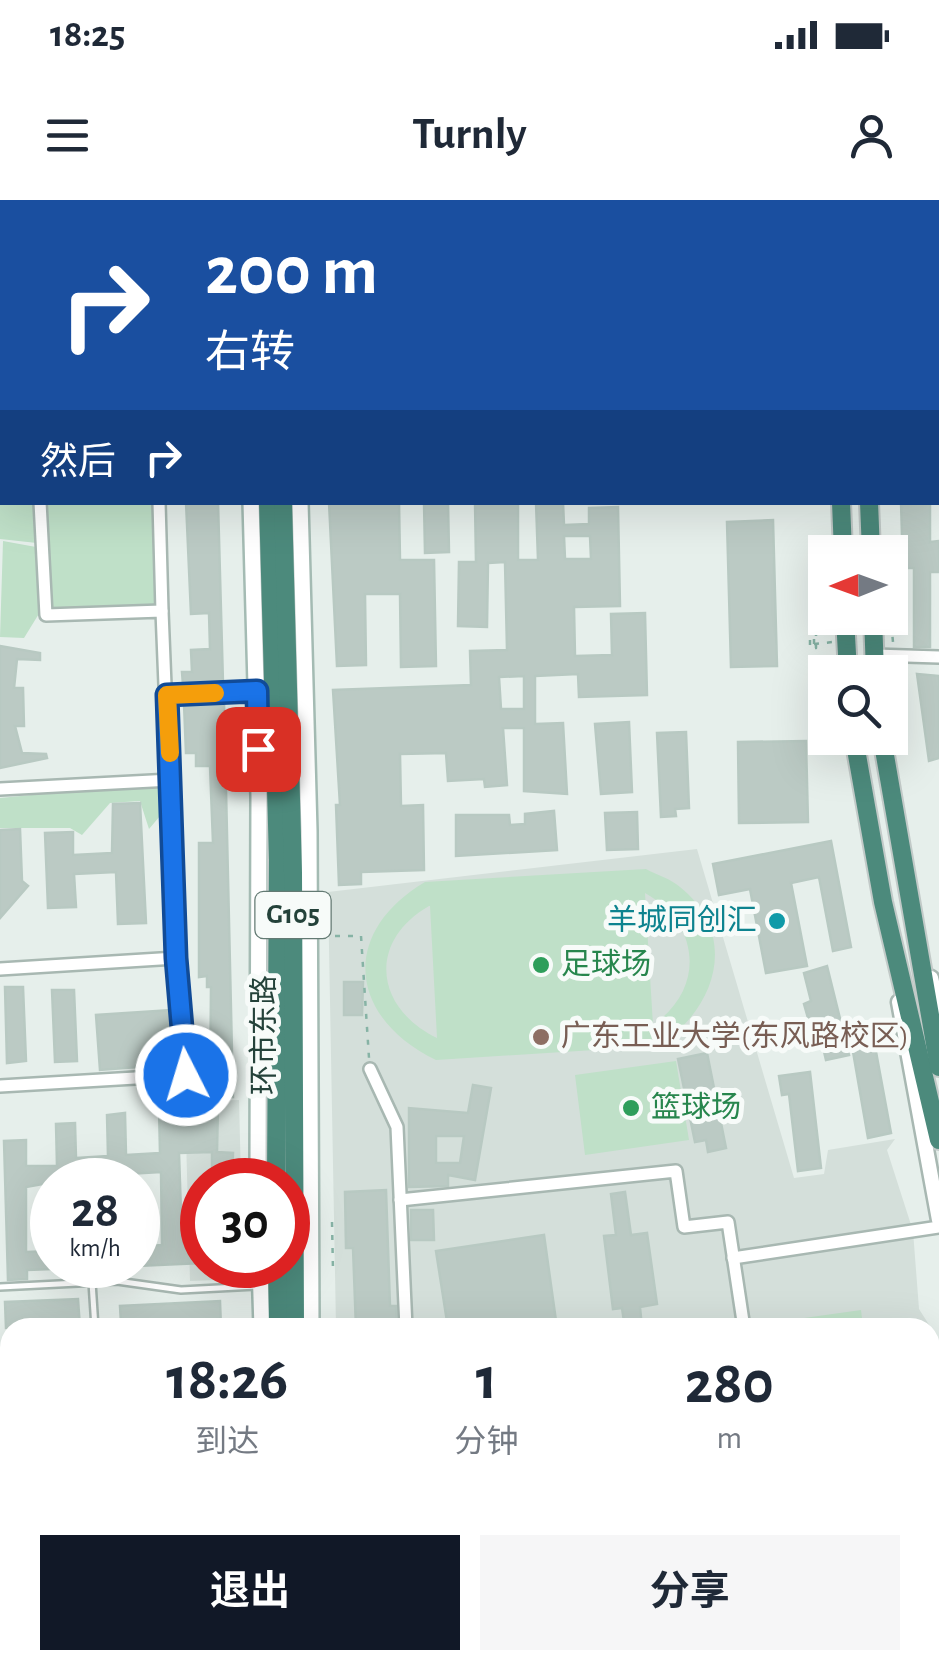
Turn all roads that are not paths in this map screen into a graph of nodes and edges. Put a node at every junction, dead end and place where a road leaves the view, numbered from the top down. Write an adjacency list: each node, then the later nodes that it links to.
1 (40, 505): 11 (street)
2 (160, 505): 11 (street)
3 (250, 505): 14 (main road)
4 (268, 505): 14 (highway, 环市东路 / G105)
5 (283, 505): 44 (highway, 环市东路 / G105)
6 (300, 505): 45 (main road)
7 (841, 505): 9 (highway)
8 (869, 505): 10 (highway)
9 (842, 535)
10 (870, 535)
11 (162, 612): 15 (street)
12 (939, 657): 13 (street)
13 (908, 660)
14 (266, 691): 15 (street); 29 (main road); 30 (highway, 环市东路 / G105)
15 (167, 695): 18 (street)
16 (857, 755): 21 (highway)
17 (885, 755): 20 (highway)
18 (171, 780): 19 (street); 22 (street)
19 (0, 790)
20 (911, 898): 24 (street); 25 (highway)
21 (882, 902): 28 (highway); 32 (street)
22 (176, 958): 23 (street); 27 (street)
23 (0, 968)
24 (939, 1011)
25 (939, 1067)
26 (370, 1070): 31 (street)
27 (0, 1086)
28 (939, 1140)
29 (258, 1158)
30 (276, 1158)
31 (400, 1200): 33 (street); 46 (street)
32 (939, 1224): 33 (street)
33 (733, 1258): 47 (street)
34 (30, 1285): 35 (lane)
35 (0, 1287)
36 (160, 1287): 38 (lane)
37 (92, 1288): 41 (lane)
38 (220, 1288)
39 (260, 1288): 42 (main road)
40 (277, 1288): 43 (highway)
41 (94, 1318)
42 (262, 1318)
43 (278, 1318)
44 (296, 1318)
45 (311, 1318)
46 (406, 1318)
47 (742, 1318)

